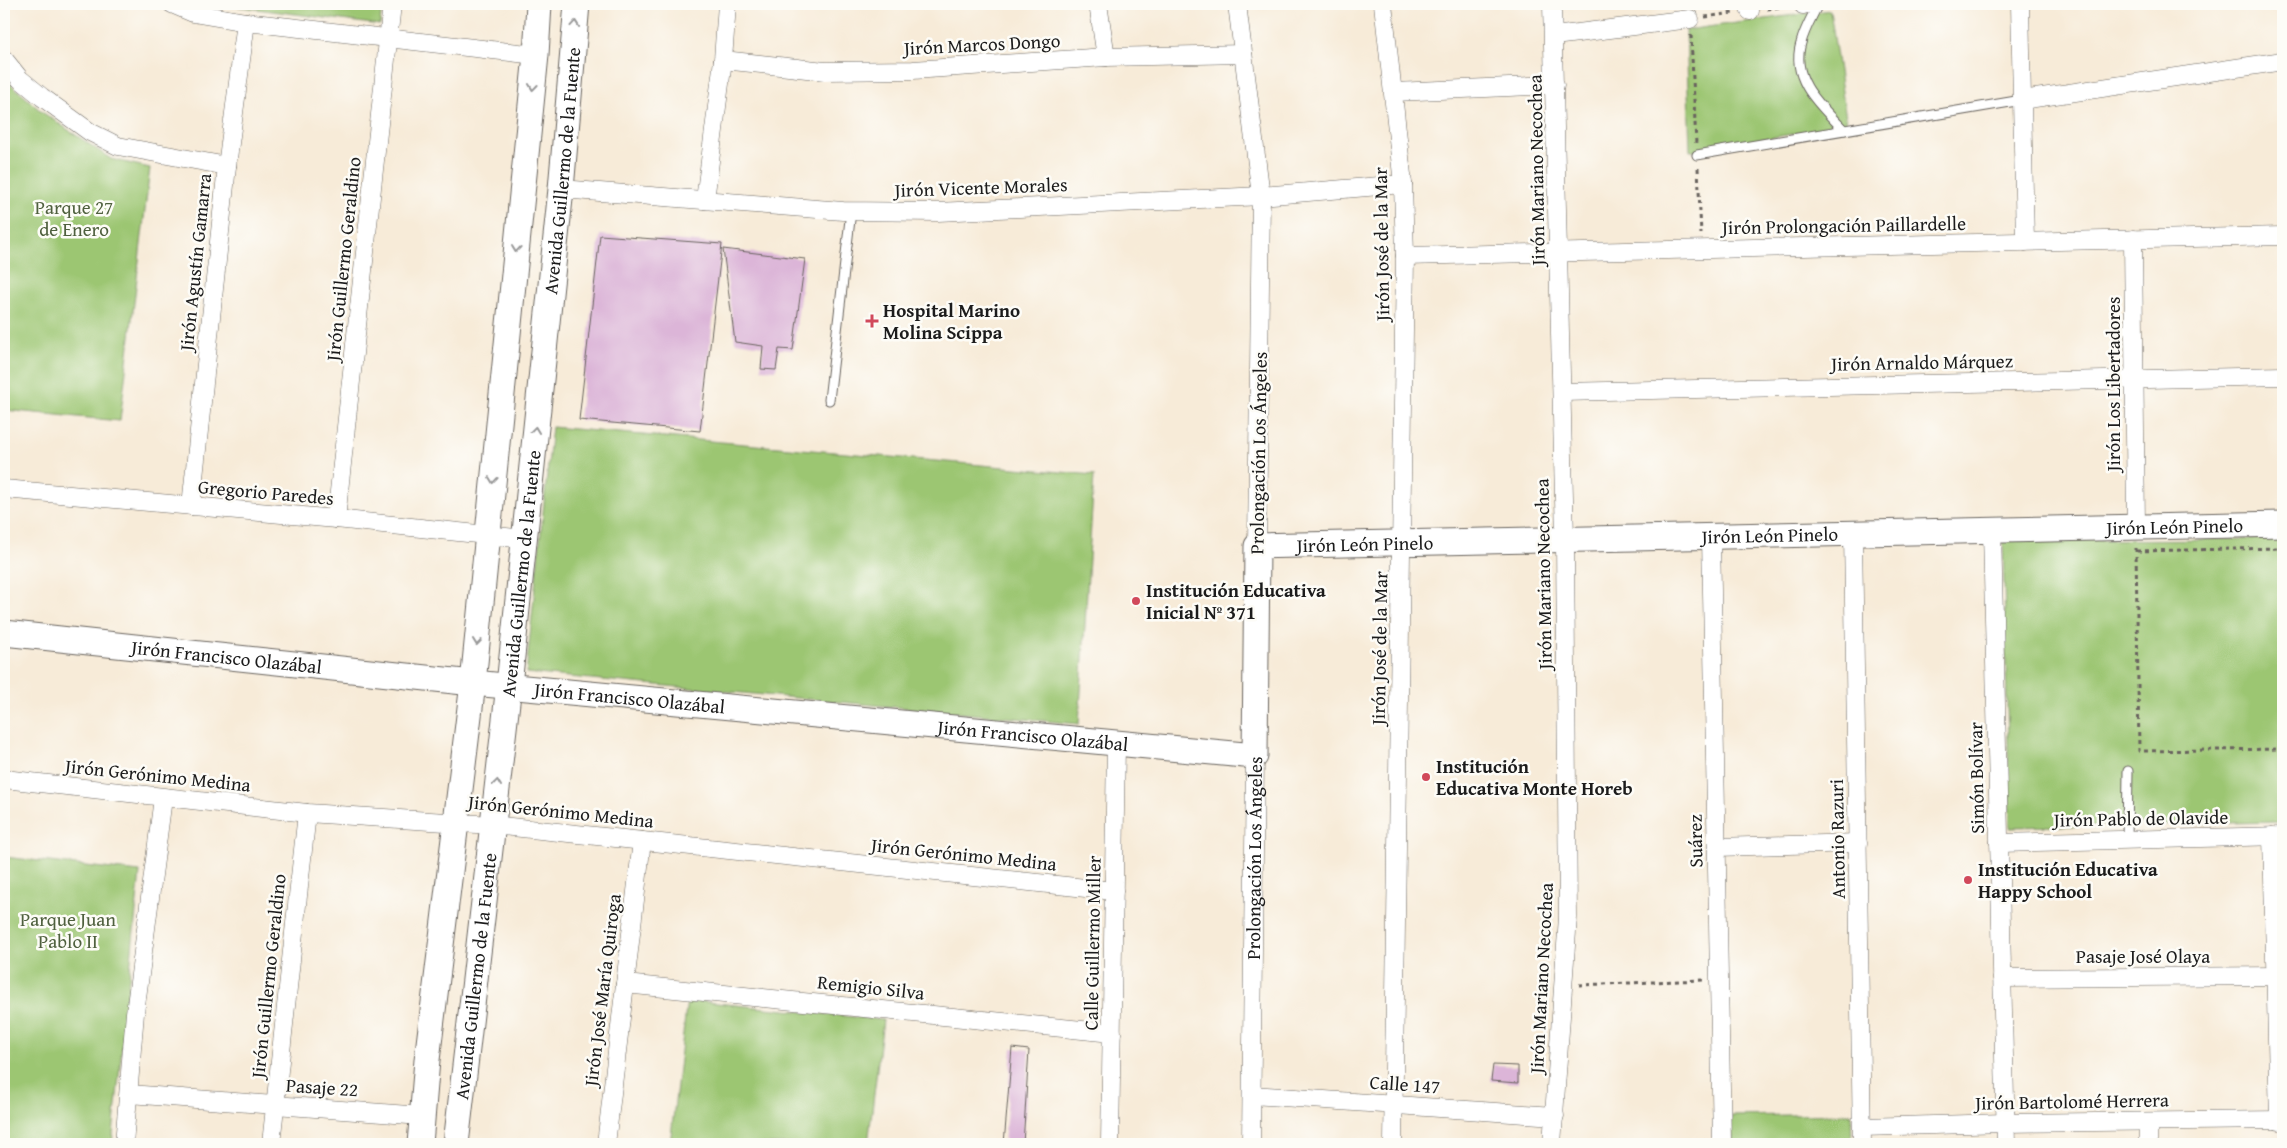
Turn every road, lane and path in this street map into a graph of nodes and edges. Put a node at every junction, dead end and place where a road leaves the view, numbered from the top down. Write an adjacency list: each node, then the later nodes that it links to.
1 (172, 4): 13 (street)
2 (392, 4): 15 (street, Jirón Guillermo Geraldino)
3 (539, 4): 17 (street, Avenida Guillermo de la Fuente)
4 (577, 4): 29 (street, Avenida Guillermo de la Fuente, one-way to 4)
5 (727, 4): 20 (street)
6 (1098, 4): 18 (street)
7 (1237, 4): 16 (street, Prolongación Los Ángeles)
8 (1383, 4): 23 (street, Jirón José de la Mar)
9 (1552, 4): 14 (street, Jirón Mariano Necochea)
10 (1809, 4): 25 (lane)
11 (2020, 4): 24 (street)
12 (1690, 19): 14 (street); 26 (path)
13 (246, 22): 15 (street); 27 (street, Jirón Agustín Gamarra)
14 (1554, 36): 22 (street, Jirón Mariano Necochea)
15 (389, 38): 17 (street); 45 (street, Jirón Guillermo Geraldino)
16 (1243, 54): 18 (street, Jirón Marcos Dongo); 30 (street, Prolongación Los Ángeles)
17 (536, 55): 50 (street, Avenida Guillermo de la Fuente, one-way to 50)
18 (1106, 57): 20 (street, Jirón Marcos Dongo)
19 (4, 59): 27 (street)
20 (723, 60): 31 (street)
21 (2283, 61): 24 (street)
22 (1555, 85): 23 (street); 37 (street, Jirón Mariano Necochea)
23 (1394, 92): 28 (street, Jirón José de la Mar)
24 (2022, 100): 25 (lane); 35 (street)
25 (1844, 130): 26 (lane)
26 (1697, 155): 36 (path)
27 (227, 166): 44 (street, Jirón Agustín Gamarra)
28 (1403, 184): 30 (street, Jirón Vicente Morales); 38 (street, Jirón José de la Mar)
29 (560, 189): 31 (street, Jirón Vicente Morales); 52 (street, Avenida Guillermo de la Fuente, one-way to 29)
30 (1261, 196): 32 (street, Jirón Vicente Morales); 55 (street, Prolongación Los Ángeles)
31 (705, 200): 32 (street, Jirón Vicente Morales)
32 (851, 211): 42 (lane)
33 (2283, 236): 34 (street, Jirón Prolongación Paillardelle)
34 (2133, 239): 35 (street, Jirón Prolongación Paillardelle); 40 (street, Jirón Los Libertadores)
35 (2025, 242): 36 (street, Jirón Prolongación Paillardelle)
36 (1702, 249): 37 (street, Jirón Prolongación Paillardelle)
37 (1559, 253): 38 (street, Jirón Prolongación Paillardelle); 41 (street, Jirón Mariano Necochea)
38 (1405, 256): 54 (street, Jirón José de la Mar)
39 (2283, 376): 40 (street, Jirón Arnaldo Márquez)
40 (2134, 378): 41 (street, Jirón Arnaldo Márquez); 47 (street, Jirón Los Libertadores)
41 (1562, 392): 53 (street, Jirón Mariano Necochea)
42 (829, 400)
43 (4, 489): 44 (street, Gregorio Paredes)
44 (192, 506): 45 (street, Gregorio Paredes)
45 (336, 519): 50 (street, Gregorio Paredes)
46 (2283, 524): 47 (street, Jirón León Pinelo)
47 (2136, 527): 48 (street, Jirón León Pinelo)
48 (1992, 530): 49 (street, Jirón León Pinelo); 73 (street, Simón Bolívar)
49 (1854, 533): 51 (street, Jirón León Pinelo); 72 (street, Antonio Razuri)
50 (487, 536): 52 (street, Gregorio Paredes); 58 (street, Avenida Guillermo de la Fuente, one-way to 58)
51 (1711, 536): 53 (street, Jirón León Pinelo); 74 (street, Suárez)
52 (524, 539): 59 (street, Avenida Guillermo de la Fuente)
53 (1565, 540): 54 (street, Jirón León Pinelo); 80 (street, Jirón Mariano Necochea)
54 (1401, 543): 55 (street, Jirón León Pinelo); 84 (street, Jirón José de la Mar)
55 (1257, 546): 62 (street, Prolongación Los Ángeles)
56 (2283, 548): 61 (path)
57 (4, 633): 58 (street, Jirón Francisco Olazábal)
58 (472, 683): 59 (street, Jirón Francisco Olazábal); 67 (street, Avenida Guillermo de la Fuente)
59 (509, 685): 60 (street, Jirón Francisco Olazábal); 68 (street, Avenida Guillermo de la Fuente, one-way to 59)
60 (1116, 743): 62 (street, Jirón Francisco Olazábal); 75 (street, Calle Guillermo Miller)
61 (2283, 749)
62 (1255, 756): 83 (street, Prolongación Los Ángeles)
63 (2128, 772): 70 (lane)
64 (4, 779): 65 (street, Jirón Gerónimo Medina)
65 (163, 798): 66 (street, Jirón Gerónimo Medina); 82 (street)
66 (307, 813): 67 (street, Jirón Gerónimo Medina); 85 (street, Jirón Guillermo Geraldino)
67 (456, 822): 68 (street, Jirón Gerónimo Medina); 86 (street, Avenida Guillermo de la Fuente)
68 (492, 825): 71 (street, Jirón Gerónimo Medina); 95 (street, Avenida Guillermo de la Fuente)
69 (2278, 836): 70 (street, Jirón Pablo de Olavide); 76 (street)
70 (2127, 840): 73 (street, Jirón Pablo de Olavide)
71 (642, 841): 75 (street, Jirón Gerónimo Medina); 79 (street, Jirón José María Quiroga)
72 (1858, 843): 74 (street); 91 (street, Antonio Razuri)
73 (1999, 843): 77 (street, Simón Bolívar)
74 (1717, 847): 78 (street, Suárez)
75 (1114, 891): 81 (street, Calle Guillermo Miller)
76 (2279, 976): 77 (street, Pasaje José Olaya); 88 (street)
77 (2002, 978): 90 (street, Simón Bolívar)
78 (1719, 980): 80 (path); 101 (street, Suárez)
79 (625, 984): 81 (street, Remigio Silva); 96 (street, Jirón José María Quiroga)
80 (1563, 985): 87 (street, Jirón Mariano Necochea)
81 (1112, 1033): 97 (street, Calle Guillermo Miller)
82 (129, 1094): 85 (street, Pasaje 22); 92 (street)
83 (1252, 1095): 84 (street, Calle 147); 98 (street, Prolongación Los Ángeles)
84 (1394, 1104): 87 (street, Calle 147); 99 (street, Jirón José de la Mar)
85 (275, 1105): 86 (street, Pasaje 22); 93 (street, Jirón Guillermo Geraldino)
86 (422, 1116): 94 (street, Avenida Guillermo de la Fuente)
87 (1554, 1116): 100 (street, Jirón Mariano Necochea)
88 (2281, 1121): 89 (street, Jirón Bartolomé Herrera)
89 (2148, 1122): 90 (street, Jirón Bartolomé Herrera); 104 (street)
90 (2005, 1123): 91 (street, Jirón Bartolomé Herrera); 103 (street, Simón Bolívar)
91 (1862, 1127): 102 (street, Antonio Razuri)
92 (124, 1144)
93 (271, 1144)
94 (420, 1144)
95 (456, 1144)
96 (606, 1144)
97 (1110, 1144)
98 (1251, 1144)
99 (1393, 1144)
100 (1552, 1144)
101 (1722, 1144)
102 (1862, 1144)
103 (2006, 1144)
104 (2148, 1144)

